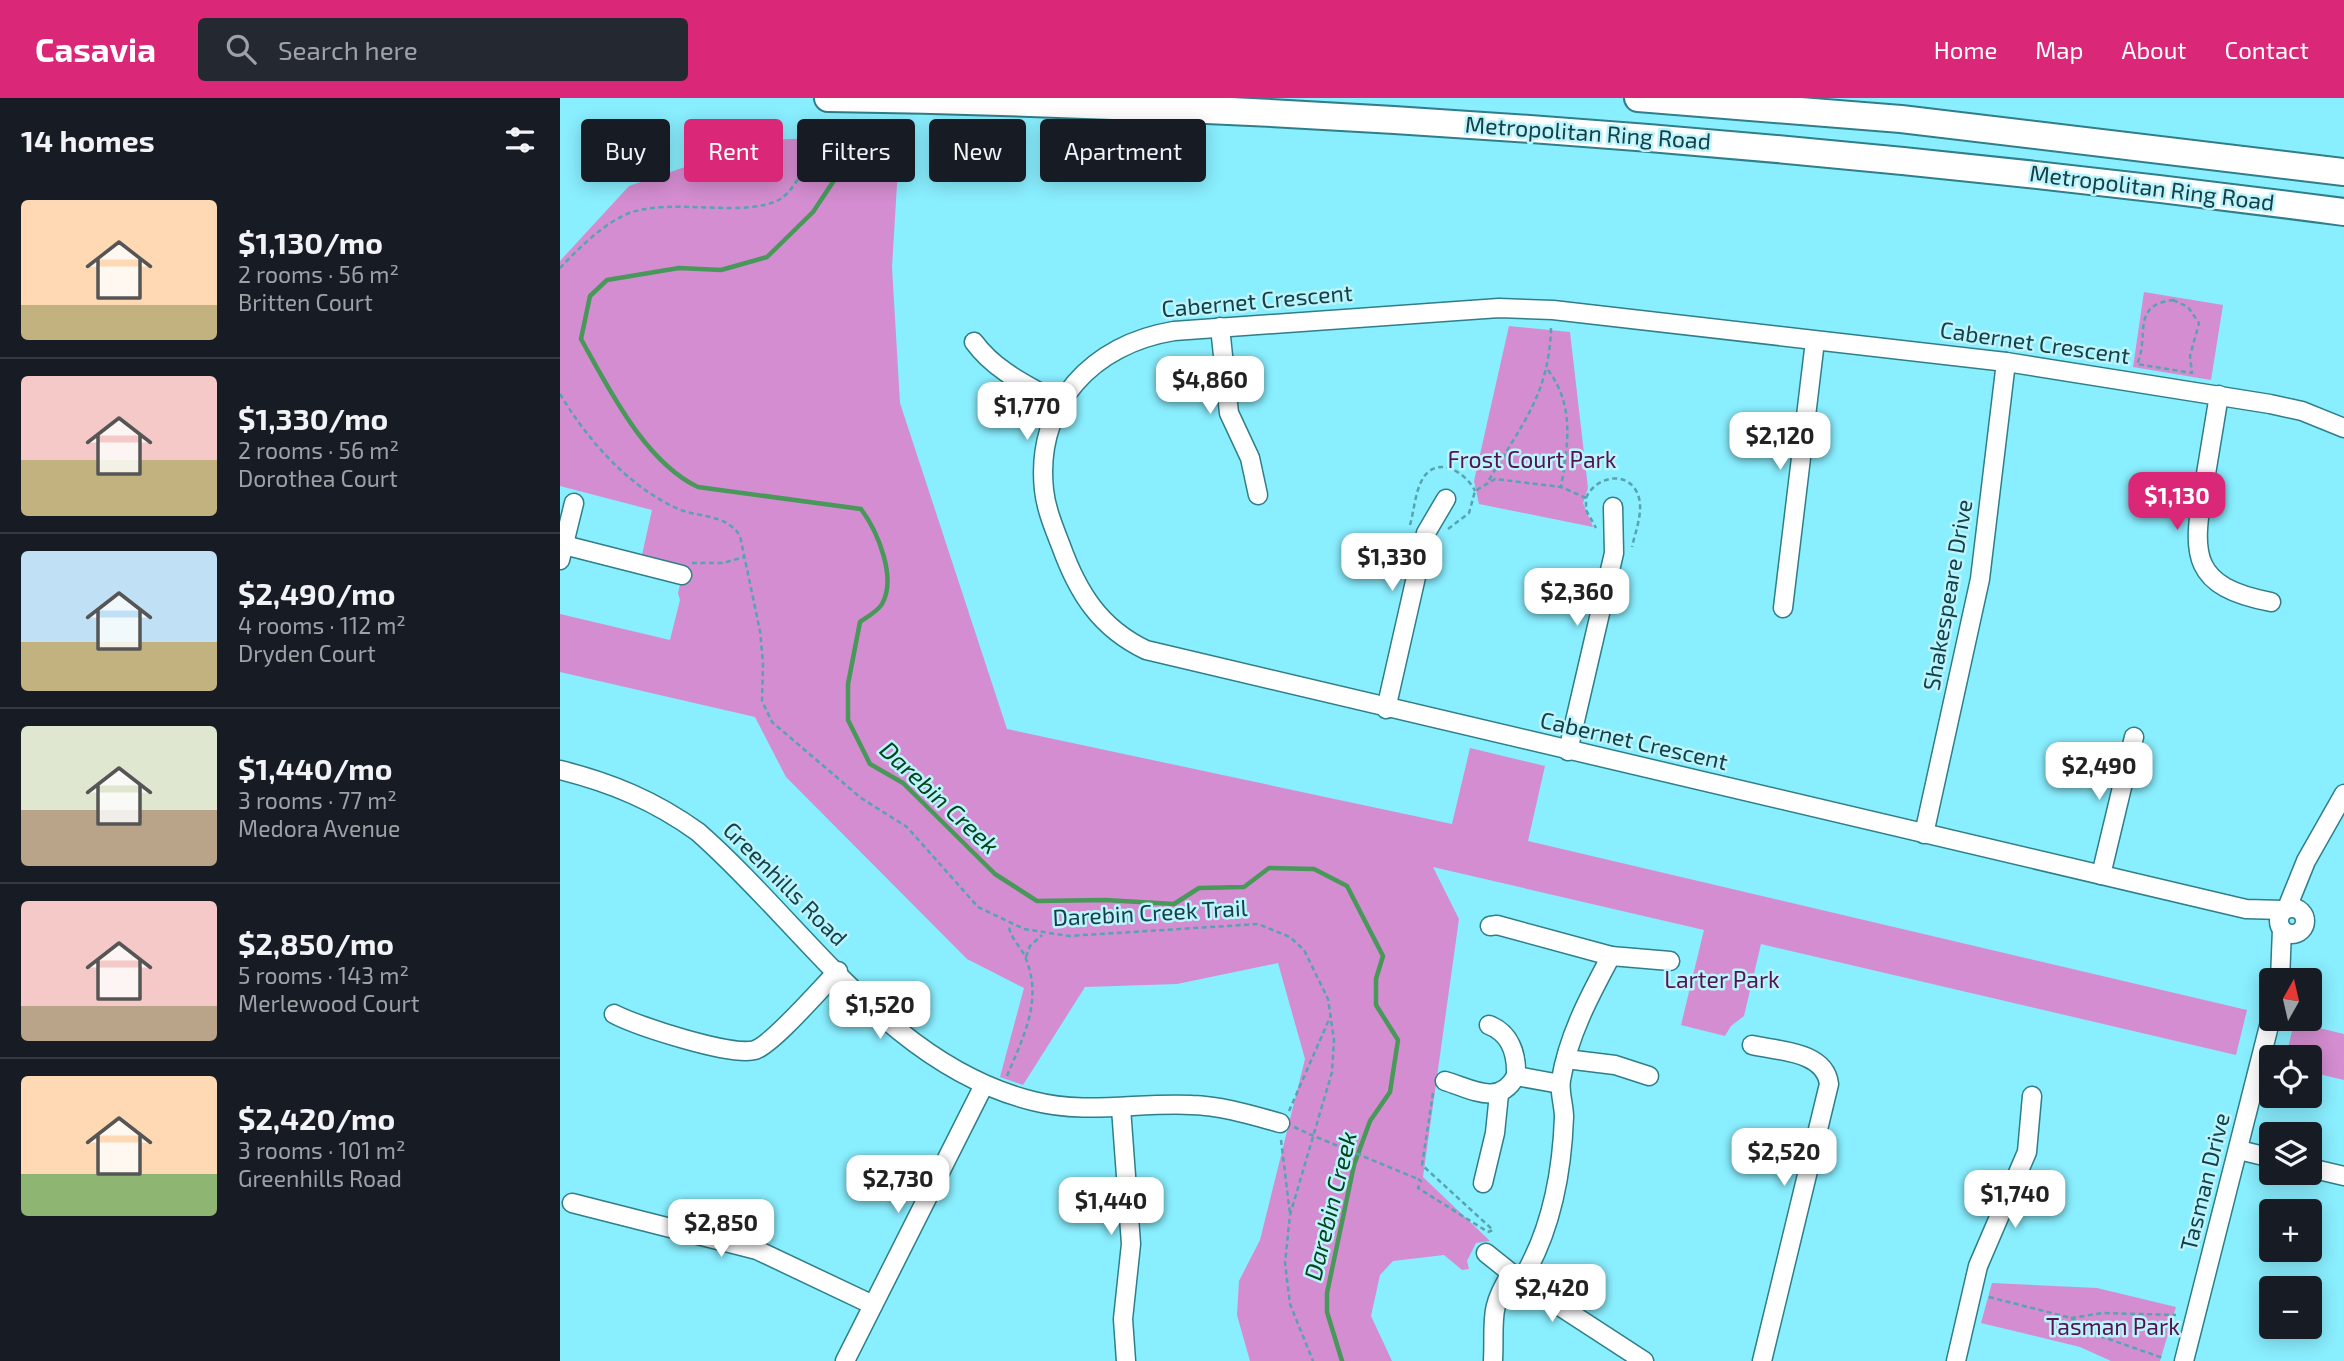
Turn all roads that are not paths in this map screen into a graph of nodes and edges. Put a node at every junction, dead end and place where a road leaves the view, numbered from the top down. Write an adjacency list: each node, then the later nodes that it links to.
1 (1638, 98): 4 (highway, Metropolitan Ring Road)
2 (906, 99): 3 (highway, Metropolitan Ring Road); 5 (highway, Metropolitan Ring Road)
3 (825, 111)
4 (2344, 172)
5 (2344, 212)
6 (1220, 327): 7 (street, Cabernet Crescent); 11 (street, Cabernet Crescent); 13 (street)
7 (1815, 341): 9 (street, Cabernet Crescent); 20 (street)
8 (974, 342): 11 (street)
9 (2007, 362): 10 (street, Cabernet Crescent); 26 (street, Shakespeare Drive)
10 (2219, 395): 12 (street, Cabernet Crescent); 19 (street)
11 (1061, 404): 21 (street, Cabernet Crescent)
12 (2344, 428)
13 (1258, 495)
14 (1446, 499): 21 (street)
15 (574, 503): 17 (street)
16 (1613, 508): 23 (street)
17 (562, 553): 18 (street)
18 (682, 575)
19 (2271, 602)
20 (1783, 608)
21 (1386, 709): 23 (street, Cabernet Crescent)
22 (2134, 737): 27 (street)
23 (1569, 751): 26 (street, Cabernet Crescent)
24 (560, 770): 33 (street, Greenhills Road)
25 (2344, 794): 28 (street)
26 (1924, 834): 27 (street, Cabernet Crescent)
27 (2101, 875): 28 (street, Cabernet Crescent)
28 (2289, 920): 32 (street)
29 (1490, 926): 30 (street)
30 (1611, 956): 31 (street); 38 (street)
31 (1670, 961)
32 (2282, 968)
33 (838, 971): 34 (street); 43 (street, Greenhills Road)
34 (614, 1014)
35 (1489, 1025): 39 (street)
36 (2268, 1031): 48 (street, Tasman Drive)
37 (1752, 1045): 61 (street)
38 (1566, 1059): 40 (street); 42 (street)
39 (1516, 1076): 42 (street); 44 (street)
40 (1649, 1076)
41 (1445, 1081): 44 (street)
42 (1560, 1084): 55 (street)
43 (992, 1088): 46 (street, Greenhills Road); 56 (street)
44 (1499, 1094): 52 (street)
45 (2032, 1096): 62 (street)
46 (1121, 1108): 47 (street, Greenhills Road); 58 (street)
47 (1284, 1123)
48 (2239, 1150): 49 (street); 63 (street, Tasman Drive)
49 (2259, 1155)
50 (2322, 1171): 51 (street)
51 (2344, 1176)
52 (1483, 1183)
53 (572, 1203): 56 (street)
54 (1486, 1253): 55 (street)
55 (1516, 1277): 59 (street); 60 (street)
56 (873, 1305): 57 (street)
57 (845, 1361)
58 (1126, 1361)
59 (1493, 1361)
60 (1644, 1361)
61 (1762, 1361)
62 (1956, 1361)
63 (2185, 1361)

